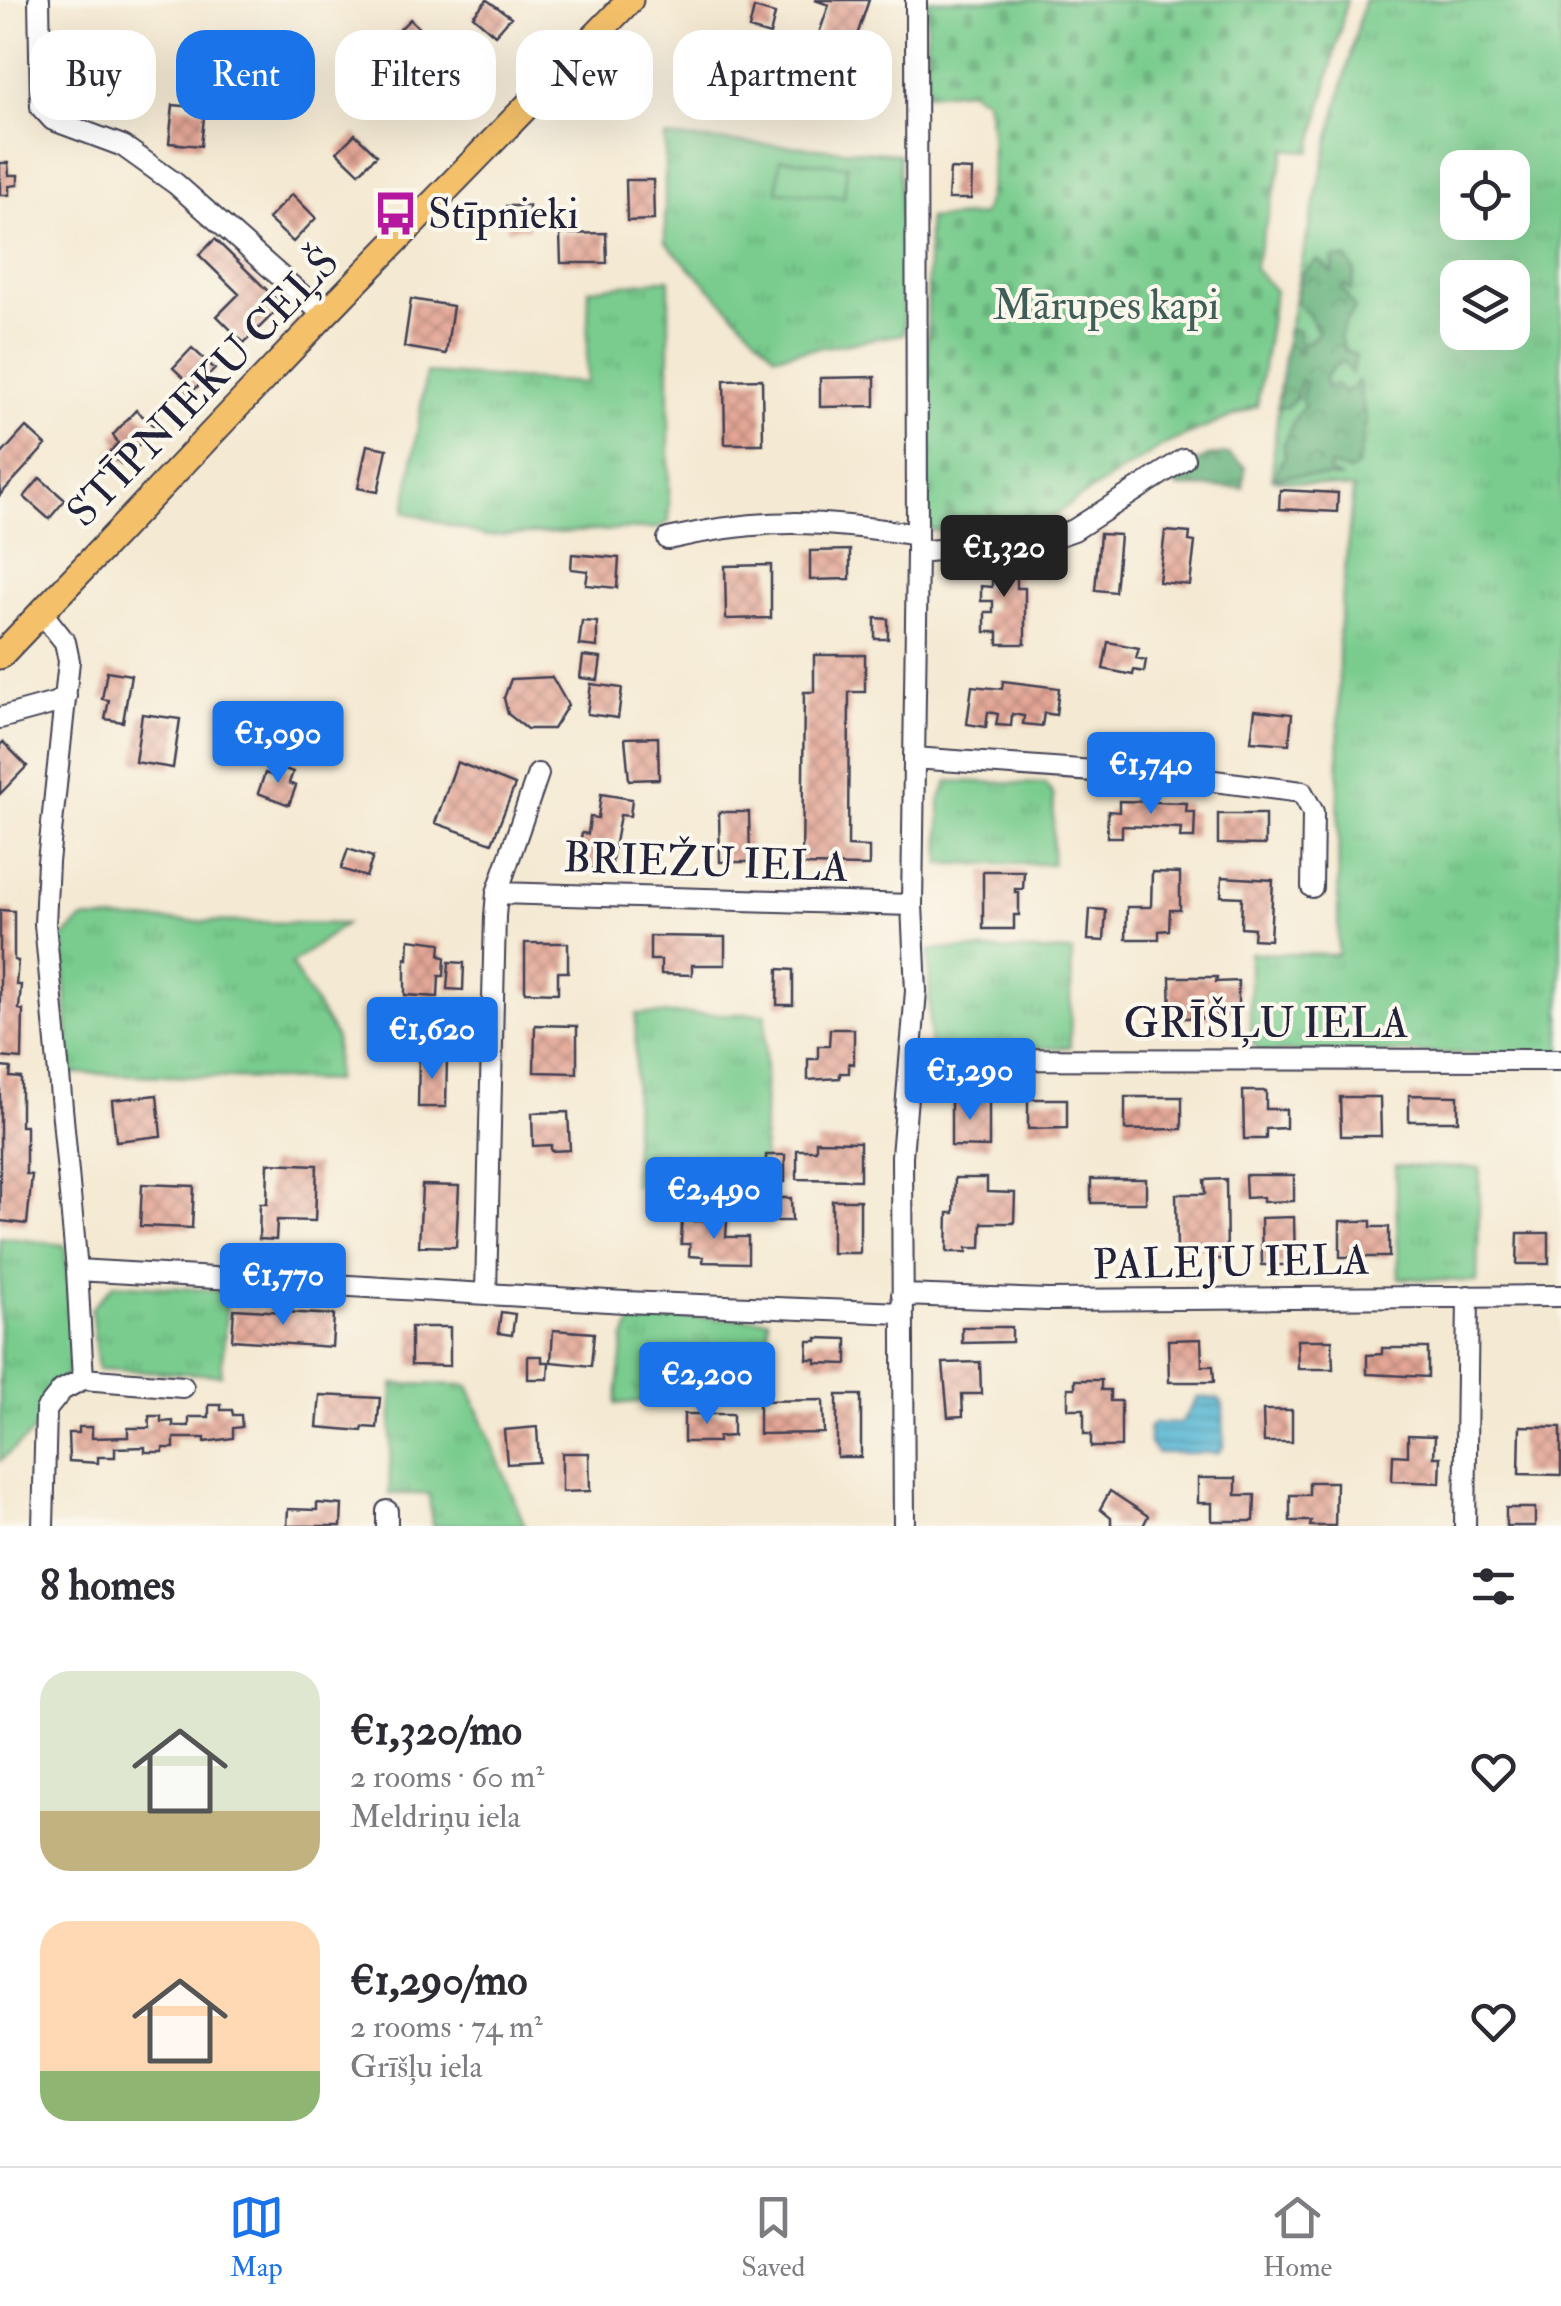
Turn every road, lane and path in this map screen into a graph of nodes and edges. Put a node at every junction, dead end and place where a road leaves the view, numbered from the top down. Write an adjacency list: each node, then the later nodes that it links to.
1 (39, 0): 4 (street)
2 (630, 0): 4 (main road, STĪPNIEKU CEĻŠ)
3 (916, 0): 7 (street)
4 (324, 314): 8 (main road, STĪPNIEKU CEĻŠ)
5 (1184, 459): 7 (street)
6 (668, 539): 7 (street)
7 (917, 544): 12 (street)
8 (42, 612): 9 (main road, STĪPNIEKU CEĻŠ); 10 (street)
9 (0, 656)
10 (66, 696): 11 (street); 19 (street)
11 (0, 718)
12 (914, 758): 14 (street); 16 (street)
13 (538, 774): 15 (street)
14 (1312, 887)
15 (497, 893): 16 (street, BRIEŽU IELA); 20 (street)
16 (912, 905): 17 (street)
17 (911, 1059): 18 (street, GRĪŠĻU IELA); 23 (street)
18 (1561, 1060)
19 (77, 1270): 20 (street, PALEJU IELA); 24 (street)
20 (486, 1292): 23 (street, PALEJU IELA)
21 (1468, 1296): 22 (street, PALEJU IELA); 23 (street, PALEJU IELA); 28 (street)
22 (1561, 1296)
23 (902, 1304): 27 (street)
24 (83, 1379): 25 (street); 26 (street)
25 (183, 1386)
26 (43, 1526)
27 (904, 1526)
28 (1465, 1526)

